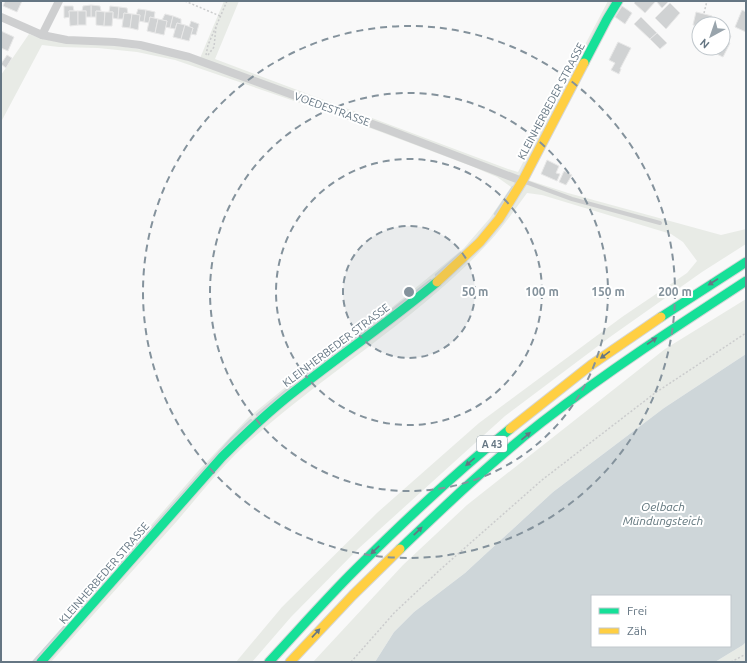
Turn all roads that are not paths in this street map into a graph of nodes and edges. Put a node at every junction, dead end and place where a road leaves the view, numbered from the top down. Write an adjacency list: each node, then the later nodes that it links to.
1 (59, 1): 4 (street)
2 (618, 1): 5 (main road, KLEINHERBEDER STRASSE)
3 (1, 17): 4 (street, VOEDESTRASSE)
4 (42, 35): 5 (street, VOEDESTRASSE)
5 (522, 181): 6 (lane, VOEDESTRASSE); 9 (main road, KLEINHERBEDER STRASSE)
6 (660, 223)
7 (746, 262): 10 (main road, A 43, one-way to 10)
8 (746, 281): 11 (main road, A 43, one-way to 8)
9 (41, 662)
10 (269, 662)
11 (290, 662)

